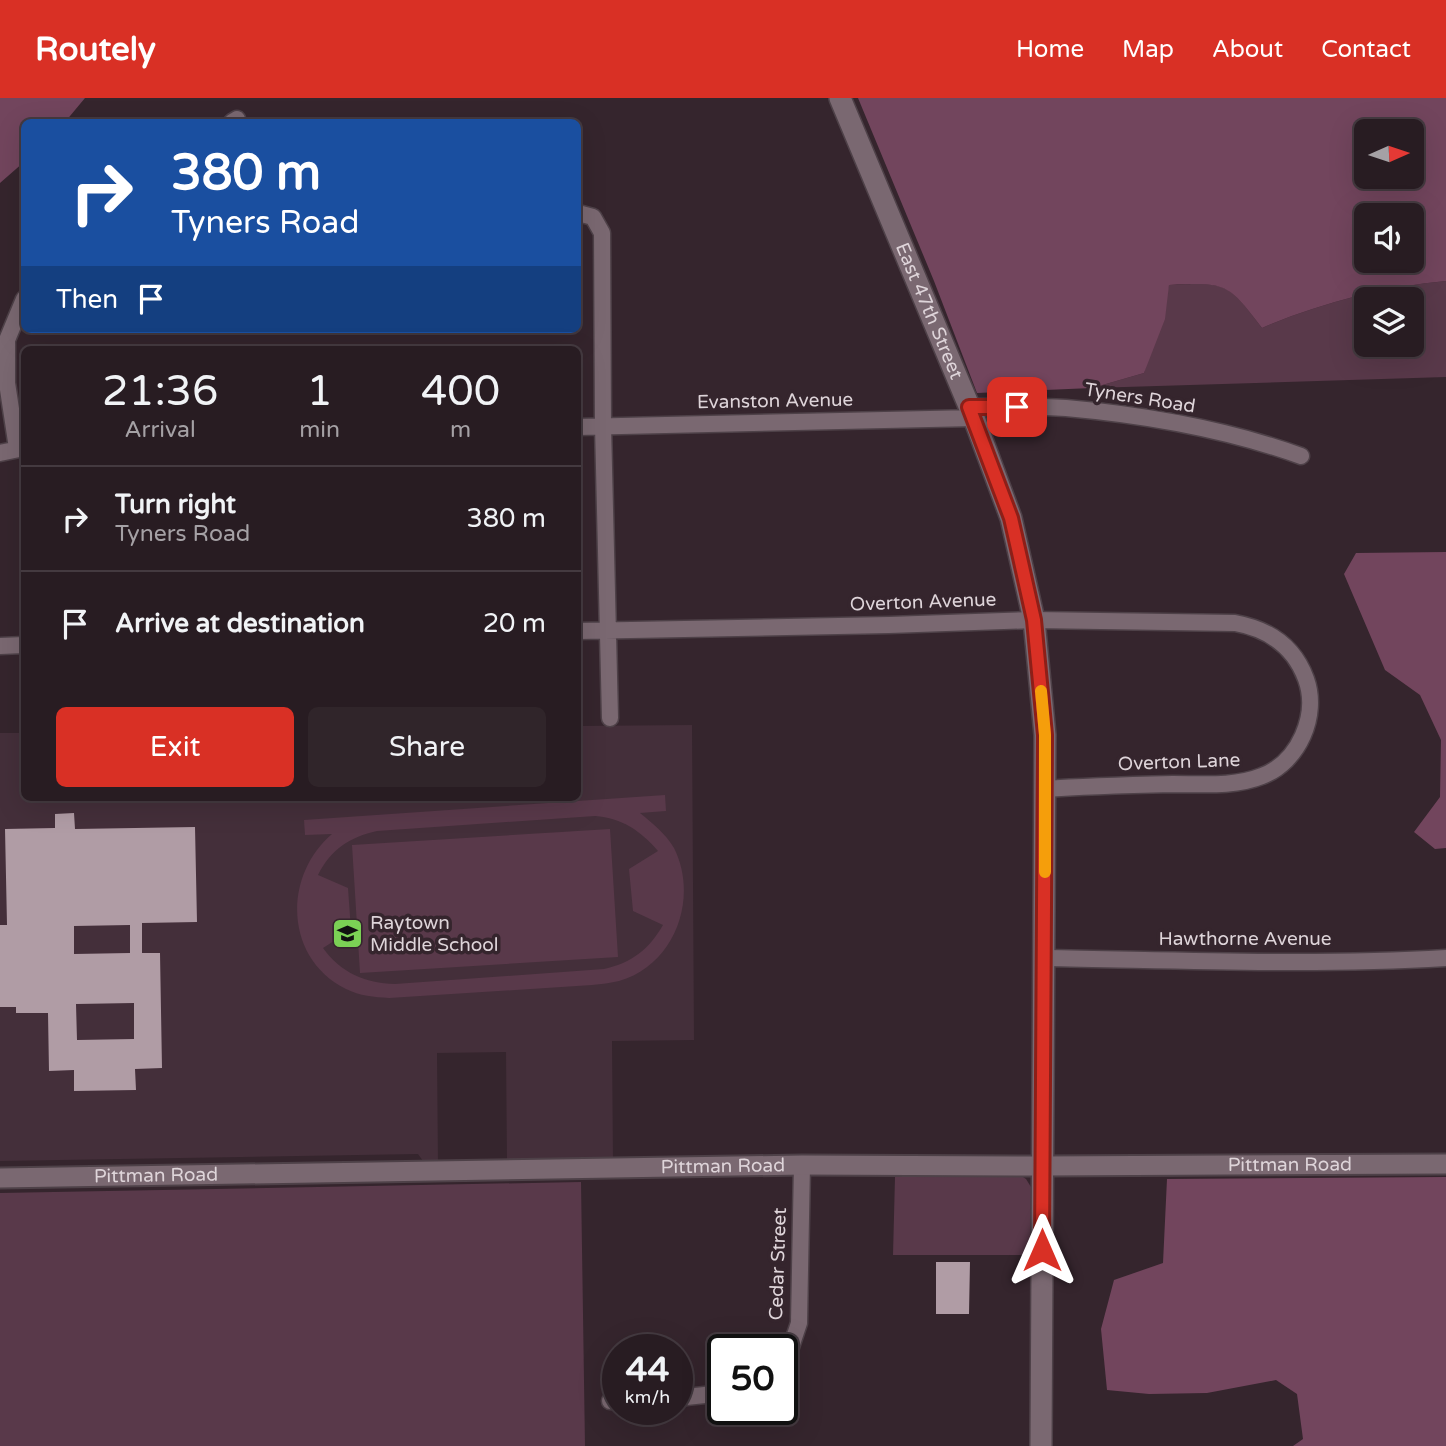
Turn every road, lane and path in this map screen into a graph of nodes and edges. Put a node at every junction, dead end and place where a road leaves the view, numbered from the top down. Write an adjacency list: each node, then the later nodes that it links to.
1 (840, 98): 4 (main road, East 47th Street)
2 (585, 215): 5 (street)
3 (21, 306): 7 (street)
4 (972, 412): 5 (street, Evanston Avenue); 9 (street, Tyners Road); 10 (main road, East 47th Street)
5 (603, 426): 6 (street, Evanston Avenue); 11 (street)
6 (581, 427)
7 (21, 448): 8 (street)
8 (0, 453)
9 (1301, 456)
10 (1034, 620): 11 (street, Overton Avenue); 15 (street, Overton Avenue); 17 (main road, East 47th Street)
11 (607, 630): 12 (street, Overton Avenue); 16 (street)
12 (581, 631)
13 (21, 645): 14 (street)
14 (0, 646)
15 (1310, 702): 17 (street, Overton Lane)
16 (610, 718)
17 (1045, 789): 18 (main road, East 47th Street)
18 (1044, 958): 19 (street, Hawthorne Avenue); 22 (main road, East 47th Street)
19 (1446, 958)
20 (1446, 1164): 22 (street, Pittman Road)
21 (802, 1165): 22 (street, Pittman Road); 23 (street, Pittman Road); 24 (street, Cedar Street)
22 (1043, 1166): 25 (main road, East 47th Street)
23 (0, 1178)
24 (795, 1334)
25 (1041, 1446)

